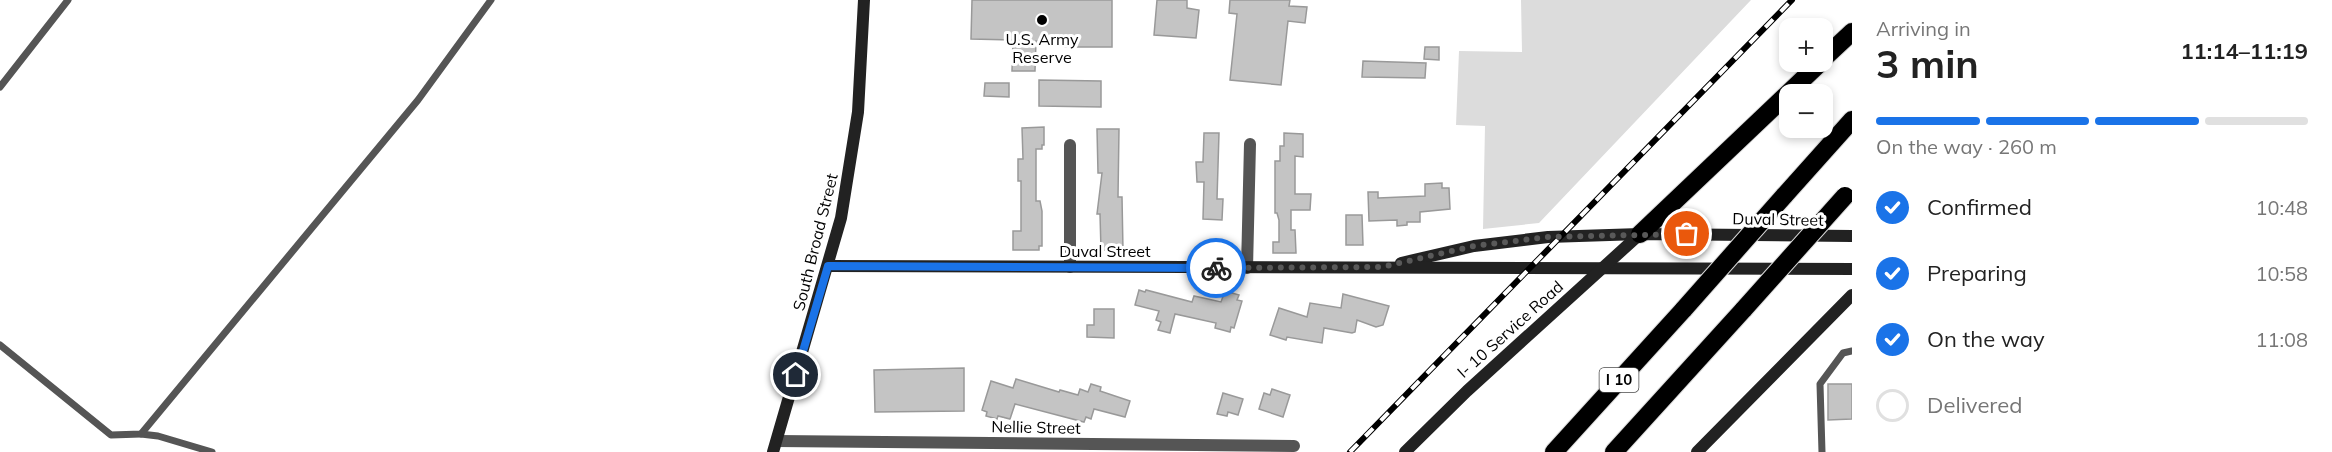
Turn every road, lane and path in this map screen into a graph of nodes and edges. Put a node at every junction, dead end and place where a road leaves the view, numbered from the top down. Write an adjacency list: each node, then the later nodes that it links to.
1 (68, 0): 7 (lane)
2 (491, 0): 23 (lane)
3 (864, 0): 14 (street, South Broad Street)
4 (1852, 32): 5 (highway)
5 (1833, 50)
6 (1810, 72): 12 (highway)
7 (0, 87)
8 (1852, 120): 28 (highway, I 10, bridge)
9 (1250, 144): 17 (street)
10 (1070, 145): 15 (street)
11 (1848, 192): 29 (highway, I 10, bridge)
12 (1640, 234): 13 (street, Duval Street); 16 (street, Duval Street); 18 (street, I- 10 Service Road)
13 (1852, 236)
14 (828, 266): 15 (street, Duval Street); 24 (street, South Broad Street)
15 (1070, 267): 17 (street, Duval Street)
16 (1382, 267): 17 (street, Duval Street); 18 (street, Duval Street)
17 (1247, 268)
18 (1600, 269): 19 (street, Duval Street); 27 (street, I- 10 Service Road)
19 (1852, 269)
20 (1852, 295): 30 (street)
21 (0, 345): 23 (lane)
22 (1852, 351): 31 (lane)
23 (141, 434): 26 (lane)
24 (775, 446): 25 (street, Nellie Street)
25 (1294, 446)
26 (212, 452)
27 (1405, 452)
28 (1554, 452)
29 (1614, 452)
30 (1697, 452)
31 (1822, 452)

